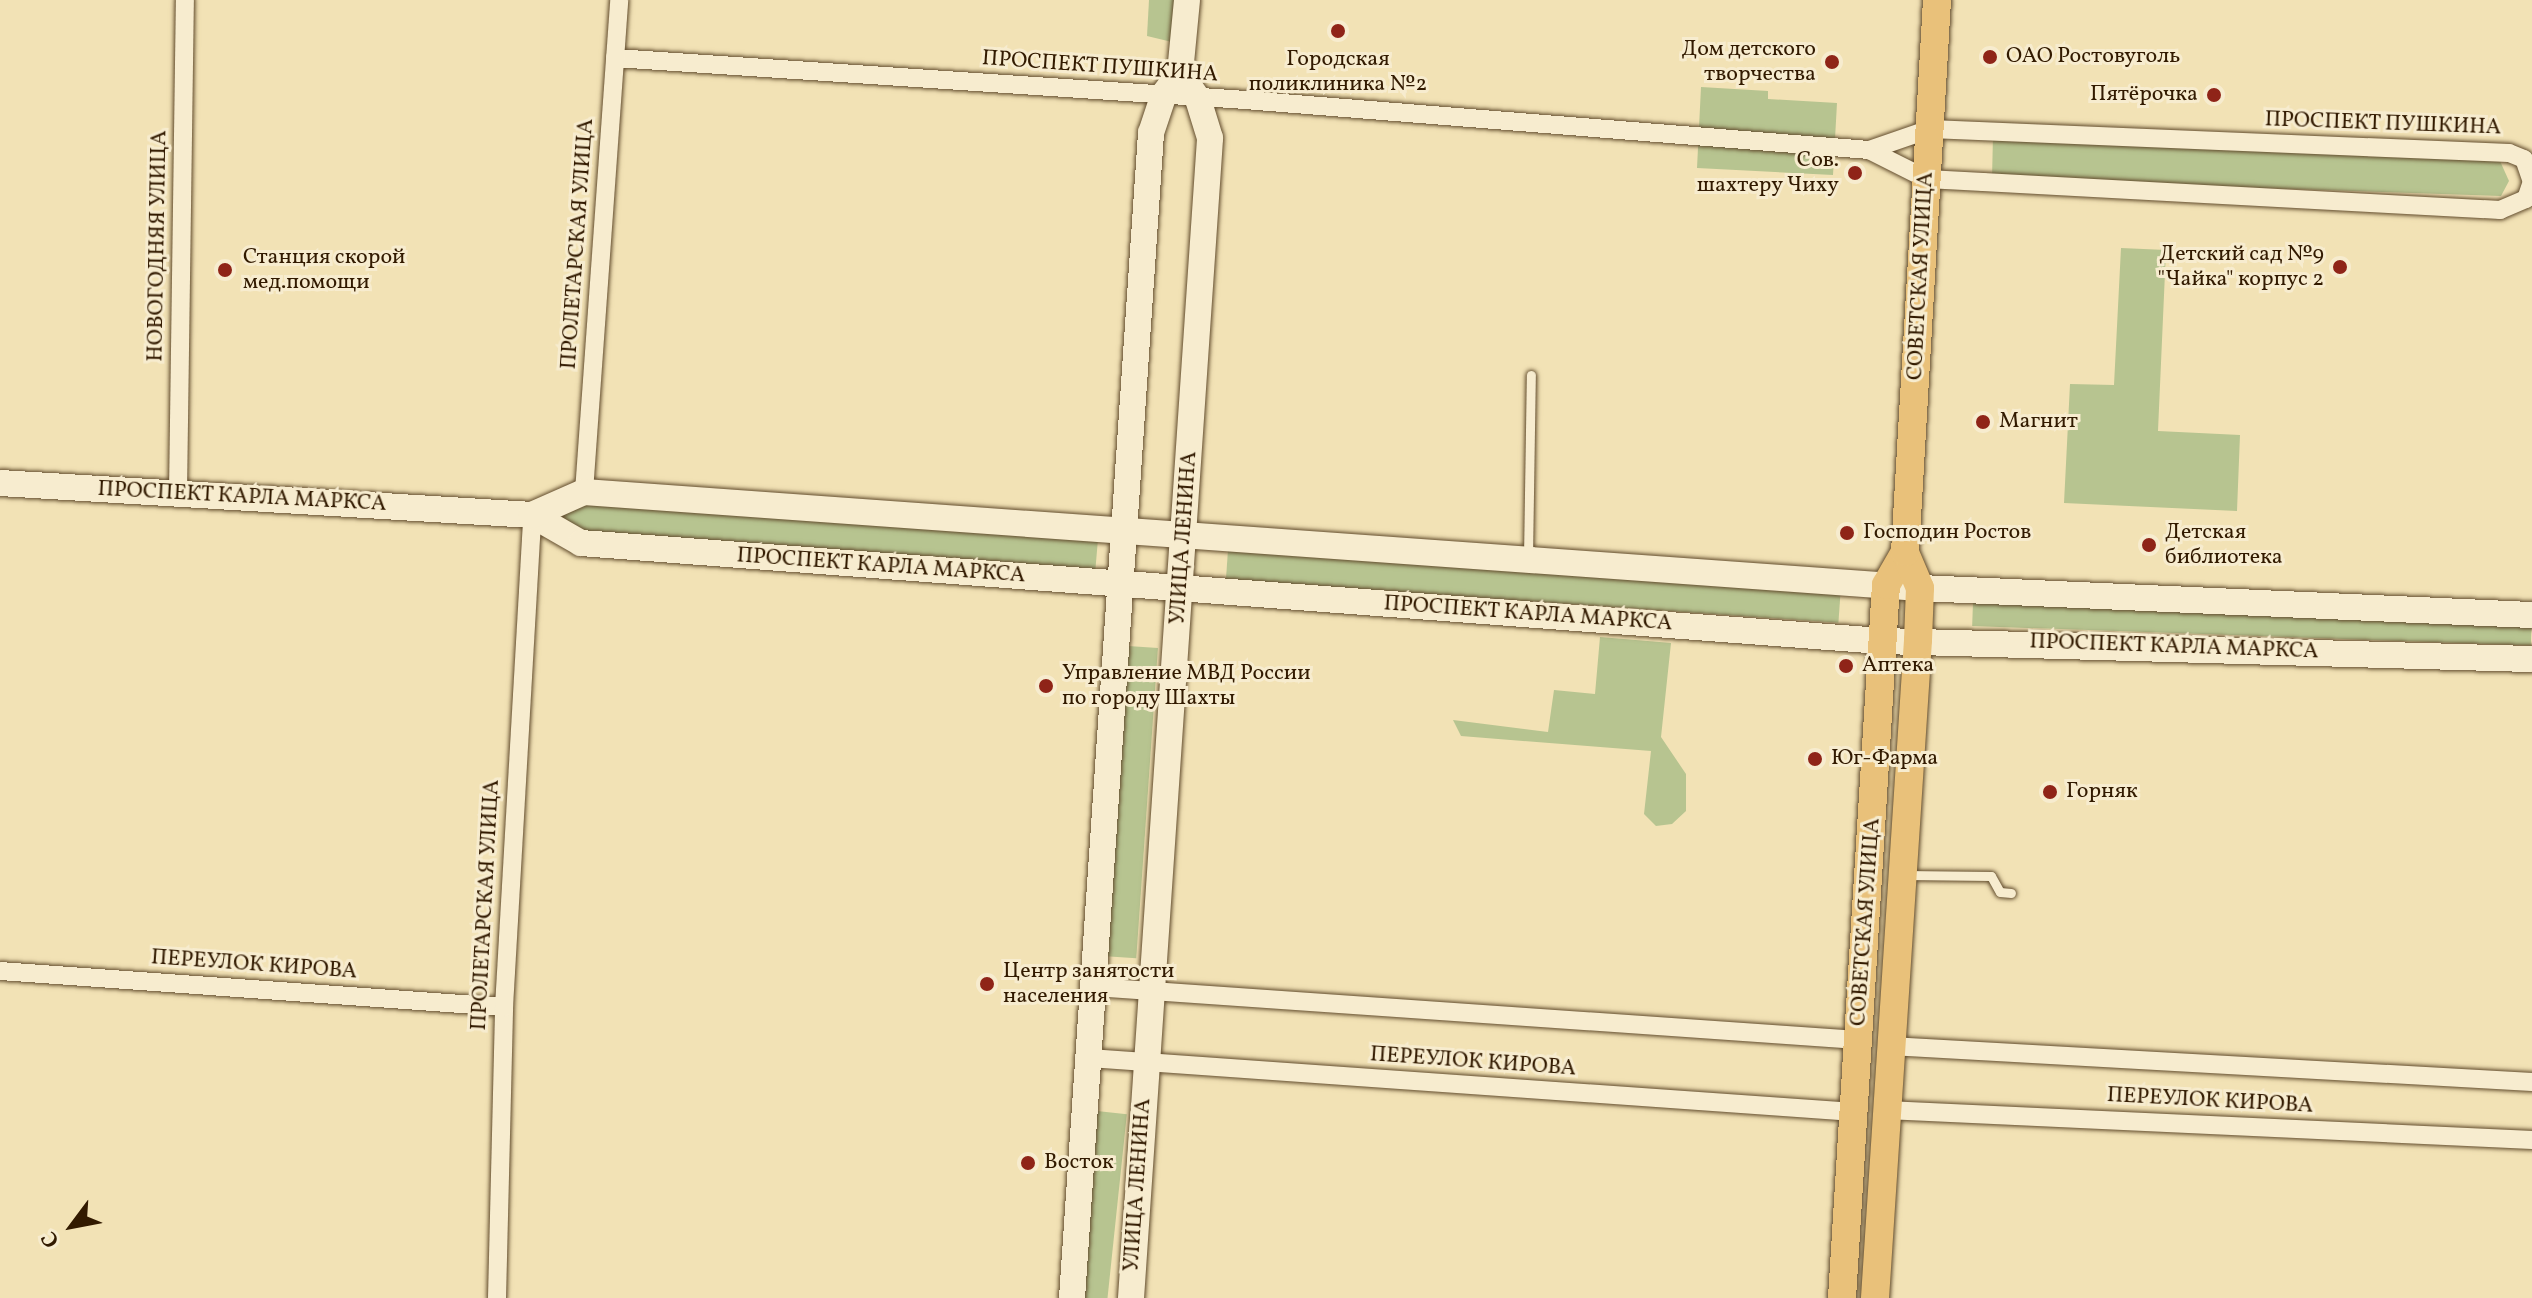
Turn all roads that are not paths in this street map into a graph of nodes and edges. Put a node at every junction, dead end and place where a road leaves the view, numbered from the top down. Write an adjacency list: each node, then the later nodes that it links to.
1 (185, 0): 15 (street, НОВОГОДНЯЯ УЛИЦА)
2 (619, 0): 5 (street, ПРОЛЕТАРСКАЯ УЛИЦА)
3 (1187, 0): 6 (main road)
4 (1937, 0): 9 (main road, СОВЕТСКАЯ УЛИЦА)
5 (615, 58): 7 (street, ПРОСПЕКТ ПУШКИНА); 14 (street, ПРОЛЕТАРСКАЯ УЛИЦА)
6 (1180, 73): 7 (main road); 8 (main road, УЛИЦА ЛЕНИНА)
7 (1164, 94): 8 (street, ПРОСПЕКТ ПУШКИНА); 17 (main road)
8 (1198, 99): 10 (street, ПРОСПЕКТ ПУШКИНА); 18 (main road, УЛИЦА ЛЕНИНА)
9 (1930, 129): 10 (street, ПРОСПЕКТ ПУШКИНА); 11 (main road, СОВЕТСКАЯ УЛИЦА); 11 (street, ПРОСПЕКТ ПУШКИНА)
10 (1869, 150): 11 (street, ПРОСПЕКТ ПУШКИНА)
11 (1927, 179): 19 (main road, СОВЕТСКАЯ УЛИЦА)
12 (1531, 375): 20 (lane)
13 (0, 483): 15 (main road, ПРОСПЕКТ КАРЛА МАРКСА)
14 (584, 492): 16 (main road, ПРОСПЕКТ КАРЛА МАРКСА); 17 (main road, ПРОСПЕКТ КАРЛА МАРКСА)
15 (178, 493): 16 (main road, ПРОСПЕКТ КАРЛА МАРКСА)
16 (532, 515): 21 (main road, ПРОСПЕКТ КАРЛА МАРКСА); 34 (street, ПРОЛЕТАРСКАЯ УЛИЦА)
17 (1125, 533): 18 (main road, ПРОСПЕКТ КАРЛА МАРКСА); 21 (main road)
18 (1184, 537): 20 (main road, ПРОСПЕКТ КАРЛА МАРКСА); 23 (main road, УЛИЦА ЛЕНИНА)
19 (1905, 552): 22 (main road, СОВЕТСКАЯ УЛИЦА); 24 (main road, СОВЕТСКАЯ УЛИЦА)
20 (1528, 560): 22 (main road, ПРОСПЕКТ КАРЛА МАРКСА)
21 (1123, 584): 23 (main road, ПРОСПЕКТ КАРЛА МАРКСА); 32 (main road)
22 (1886, 585): 24 (main road, ПРОСПЕКТ КАРЛА МАРКСА); 27 (main road, СОВЕТСКАЯ УЛИЦА)
23 (1180, 588): 27 (main road, ПРОСПЕКТ КАРЛА МАРКСА); 33 (main road, УЛИЦА ЛЕНИНА)
24 (1920, 588): 25 (main road, ПРОСПЕКТ КАРЛА МАРКСА); 26 (main road, СОВЕТСКАЯ УЛИЦА)
25 (2532, 615)
26 (1918, 640): 27 (main road, ПРОСПЕКТ КАРЛА МАРКСА); 28 (main road, ПРОСПЕКТ КАРЛА МАРКСА); 29 (main road, СОВЕТСКАЯ УЛИЦА)
27 (1882, 641): 35 (main road, СОВЕТСКАЯ УЛИЦА)
28 (2532, 659)
29 (1902, 874): 30 (lane); 36 (main road, СОВЕТСКАЯ УЛИЦА)
30 (2011, 893)
31 (0, 971): 34 (street, ПЕРЕУЛОК КИРОВА)
32 (1094, 987): 33 (street); 37 (main road)
33 (1153, 990): 35 (street); 38 (main road, УЛИЦА ЛЕНИНА)
34 (504, 1007): 43 (street, ПРОЛЕТАРСКАЯ УЛИЦА)
35 (1858, 1040): 41 (main road, СОВЕТСКАЯ УЛИЦА)
36 (1890, 1046): 39 (street, ПЕРЕУЛОК КИРОВА); 40 (main road, СОВЕТСКАЯ УЛИЦА)
37 (1089, 1058): 38 (street, ПЕРЕУЛОК КИРОВА); 44 (main road)
38 (1147, 1064): 41 (street, ПЕРЕУЛОК КИРОВА); 45 (main road, УЛИЦА ЛЕНИНА)
39 (2532, 1082)
40 (1886, 1110): 42 (street, ПЕРЕУЛОК КИРОВА); 47 (main road, СОВЕТСКАЯ УЛИЦА)
41 (1854, 1112): 46 (main road, СОВЕТСКАЯ УЛИЦА)
42 (2532, 1140)
43 (497, 1298)
44 (1072, 1298)
45 (1131, 1298)
46 (1842, 1298)
47 (1875, 1298)

